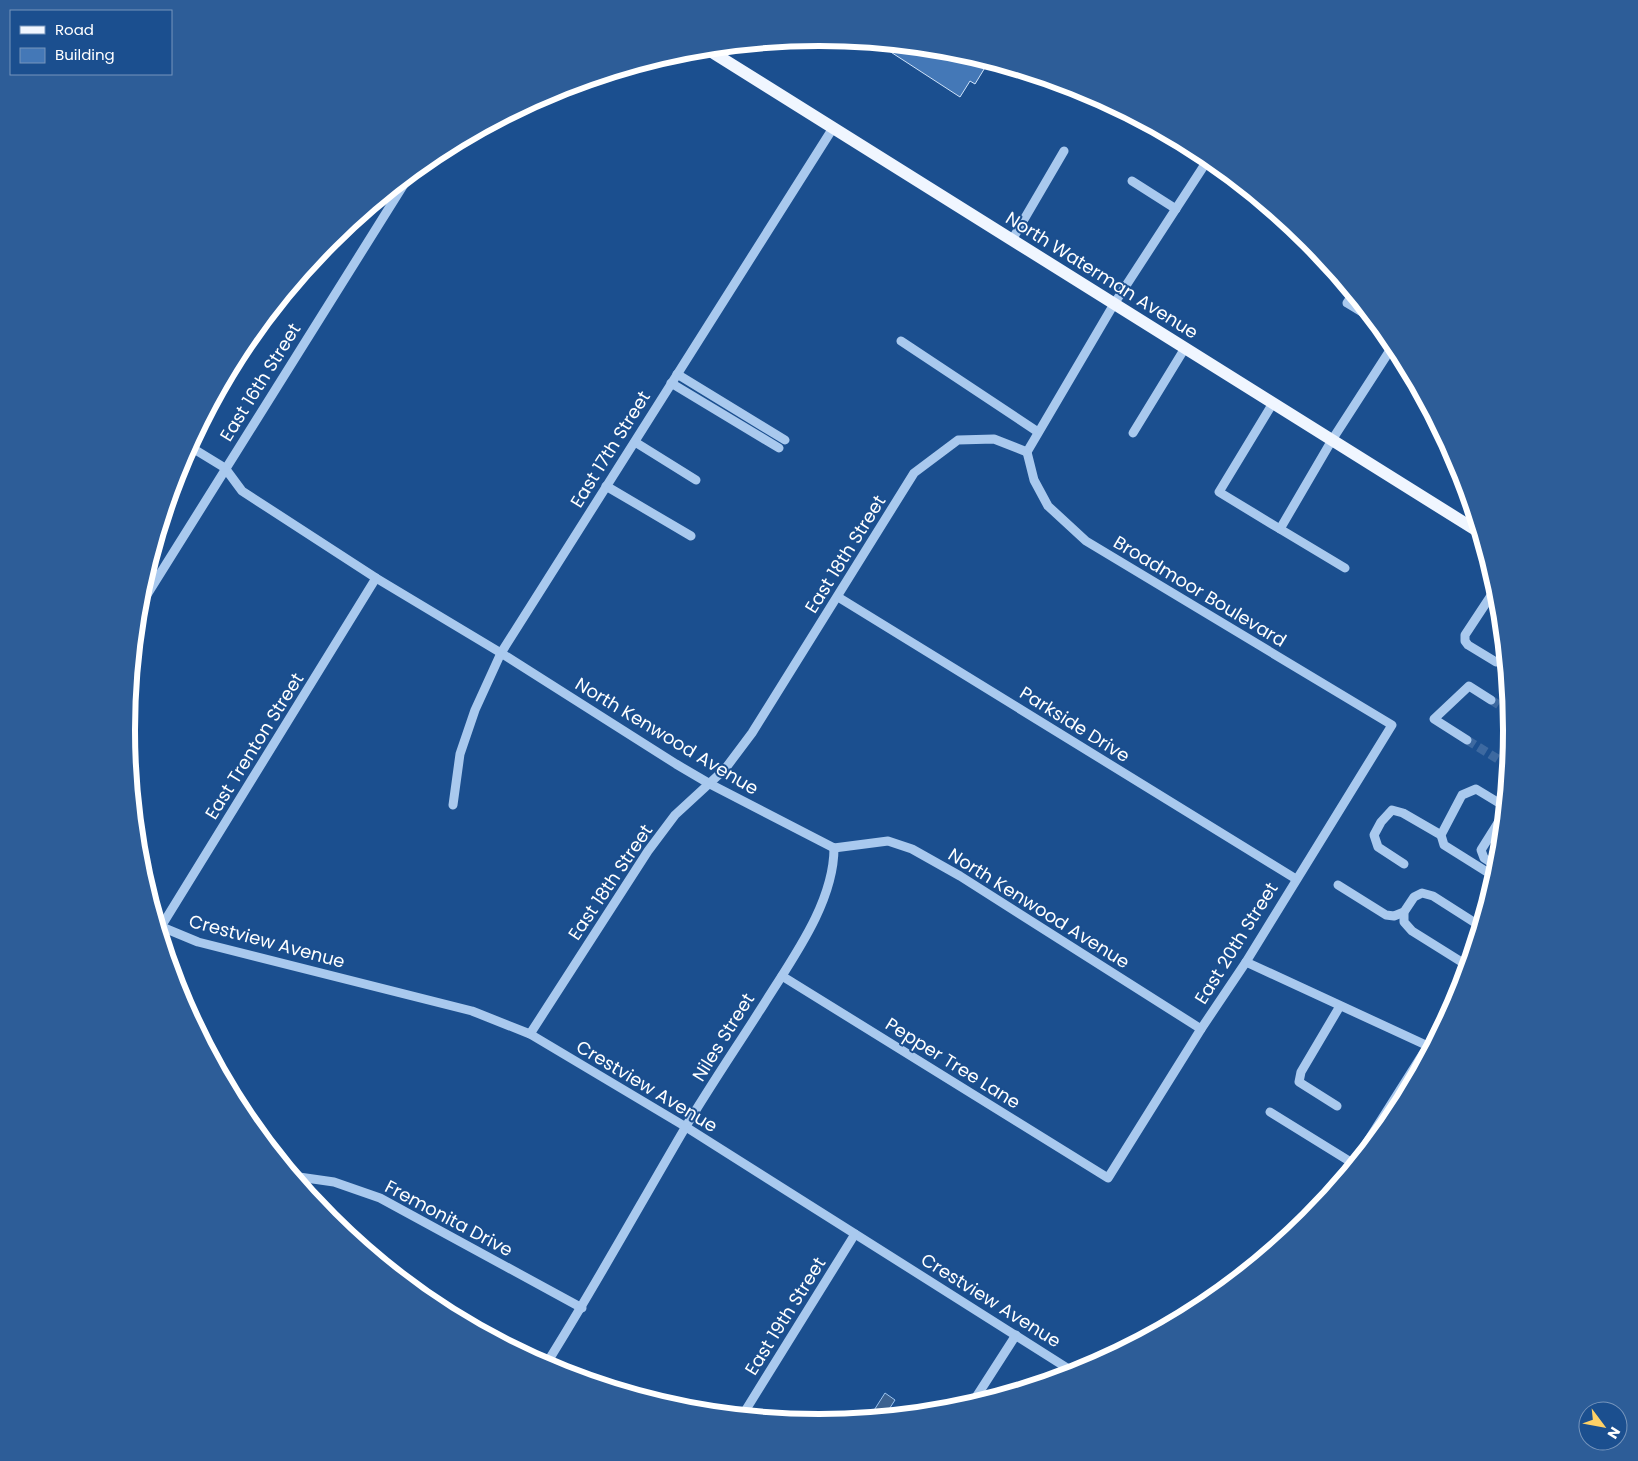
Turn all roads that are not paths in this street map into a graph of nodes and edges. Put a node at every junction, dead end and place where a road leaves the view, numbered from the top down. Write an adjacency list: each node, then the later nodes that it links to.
1 (717, 54): 2 (main road, North Waterman Avenue)
2 (833, 128): 8 (main road, North Waterman Avenue); 15 (street, East 17th Street)
3 (1064, 151): 8 (street)
4 (1204, 166): 7 (street)
5 (1132, 180): 7 (street)
6 (401, 189): 26 (street, East 16th Street)
7 (1176, 209): 10 (street)
8 (1012, 240): 10 (main road, North Waterman Avenue)
9 (1349, 299): 11 (street)
10 (1114, 304): 13 (main road, North Waterman Avenue); 18 (street)
11 (1359, 311)
12 (901, 341): 18 (street)
13 (1185, 348): 17 (main road, North Waterman Avenue); 19 (street)
14 (1389, 352): 21 (street)
15 (677, 374): 16 (street, East 17th Street); 20 (street)
16 (671, 383): 22 (street, East 17th Street); 23 (street)
17 (1273, 403): 21 (main road, North Waterman Avenue); 30 (street)
18 (1038, 432): 25 (street)
19 (1132, 433)
20 (785, 440)
21 (1332, 440): 29 (main road, North Waterman Avenue); 30 (street)
22 (634, 442): 27 (street); 28 (street, East 17th Street)
23 (779, 448)
24 (195, 450): 26 (street, North Kenwood Avenue)
25 (1027, 452): 35 (street, East 18th Street); 40 (street, Broadmoor Boulevard)
26 (225, 468): 33 (street, North Kenwood Avenue); 34 (street, East 16th Street)
27 (696, 480)
28 (606, 486): 31 (street); 37 (street, East 17th Street)
29 (1472, 527)
30 (1280, 529): 32 (street)
31 (691, 536)
32 (1345, 568)
33 (376, 578): 37 (street, North Kenwood Avenue); 54 (street, East Trenton Street)
34 (149, 592)
35 (838, 597): 42 (street, East 18th Street); 51 (street, Parkside Drive)
36 (1490, 597): 38 (street)
37 (501, 653): 42 (street, North Kenwood Avenue); 44 (street, East 17th Street)
38 (1499, 661)
39 (1491, 700): 41 (street)
40 (1392, 725): 51 (street, East 20th Street)
41 (1467, 740)
42 (710, 784): 47 (street, North Kenwood Avenue); 62 (street, East 18th Street)
43 (1499, 803): 46 (street)
44 (452, 804)
45 (1496, 826): 48 (street)
46 (1441, 835): 49 (street); 50 (street)
47 (834, 848): 59 (street, Niles Street); 61 (street, North Kenwood Avenue)
48 (1490, 862)
49 (1404, 864)
50 (1488, 873)
51 (1296, 879): 57 (street, East 20th Street)
52 (1338, 885): 53 (street)
53 (1404, 912): 55 (street); 58 (street)
54 (162, 922)
55 (1475, 923)
56 (165, 929): 62 (street, Crestview Avenue)
57 (1246, 962): 60 (street); 61 (street, East 20th Street)
58 (1462, 962)
59 (782, 976): 68 (street, Niles Street); 71 (street, Pepper Tree Lane)
60 (1340, 1006): 63 (street); 65 (street)
61 (1201, 1029): 71 (street, East 20th Street)
62 (530, 1034): 68 (street, Crestview Avenue)
63 (1427, 1045)
64 (1416, 1065): 67 (street)
65 (1337, 1106)
66 (1270, 1112): 69 (street)
67 (1384, 1116)
68 (686, 1127): 72 (street, Crestview Avenue); 73 (street, Niles Street)
69 (1347, 1165)
70 (301, 1177): 73 (street, Fremonita Drive)
71 (1108, 1178)
72 (855, 1234): 74 (street, Crestview Avenue); 78 (street, East 19th Street)
73 (582, 1308): 75 (street, Niles Street)
74 (1016, 1335): 76 (street, Crestview Avenue); 77 (street)
75 (550, 1360)
76 (1066, 1368)
77 (977, 1396)
78 (745, 1410)

